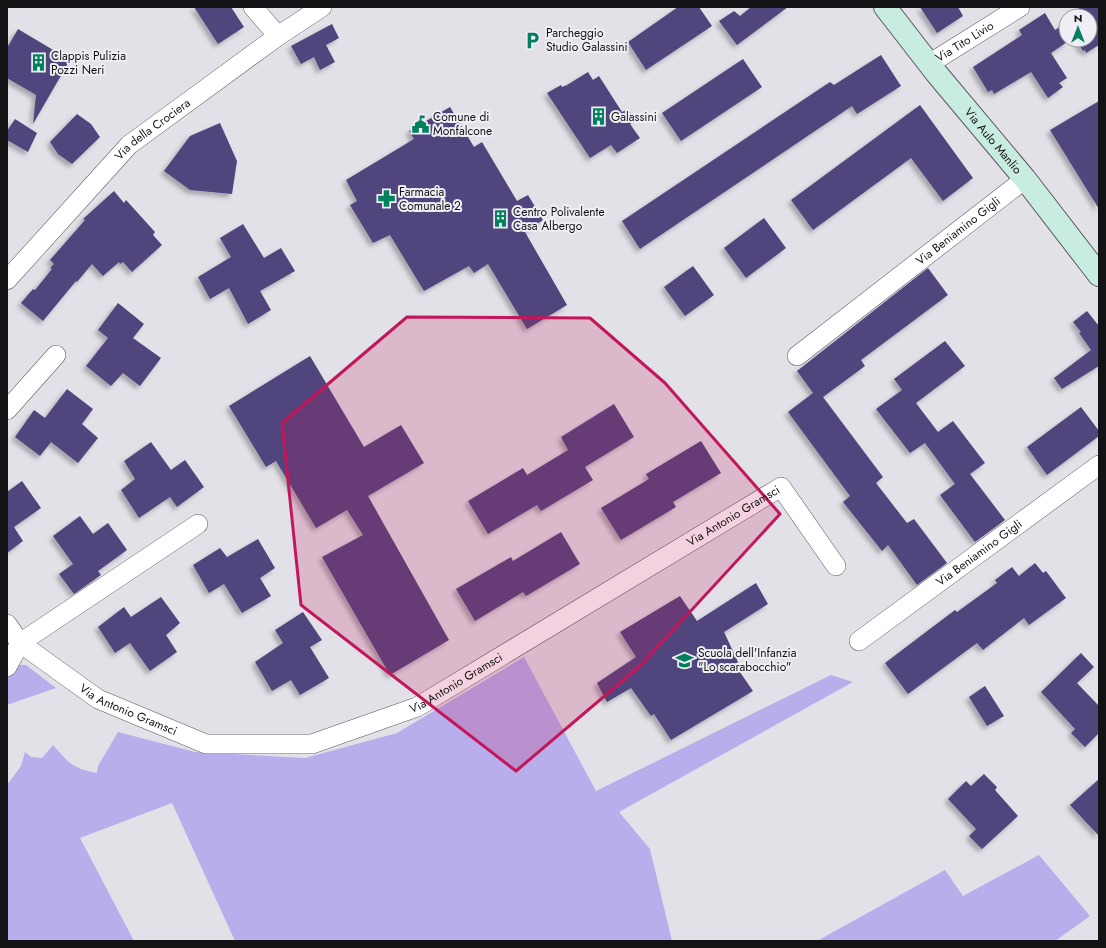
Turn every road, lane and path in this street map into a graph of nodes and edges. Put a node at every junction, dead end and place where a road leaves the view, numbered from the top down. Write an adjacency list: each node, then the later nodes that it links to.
1 (253, 7): 5 (street)
2 (322, 7): 5 (street, Via della Crociera)
3 (885, 7): 6 (street, Via Aulo Manlio)
4 (1020, 7): 6 (street, Via Tito Livio)
5 (278, 36): 9 (street, Via della Crociera)
6 (929, 64): 7 (street, Via Aulo Manlio)
7 (1025, 179): 8 (street, Via Aulo Manlio); 11 (street, Via Beniamino Gigli)
8 (1096, 266)
9 (7, 280)
10 (56, 355): 12 (street)
11 (797, 356)
12 (7, 410)
13 (1099, 465): 17 (street, Via Beniamino Gigli)
14 (198, 524): 18 (street)
15 (836, 566): 18 (street, Via Antonio Gramsci)
16 (7, 624): 18 (street, Via Antonio Gramsci)
17 (859, 641)
18 (20, 643): 19 (street)
19 (7, 667)

